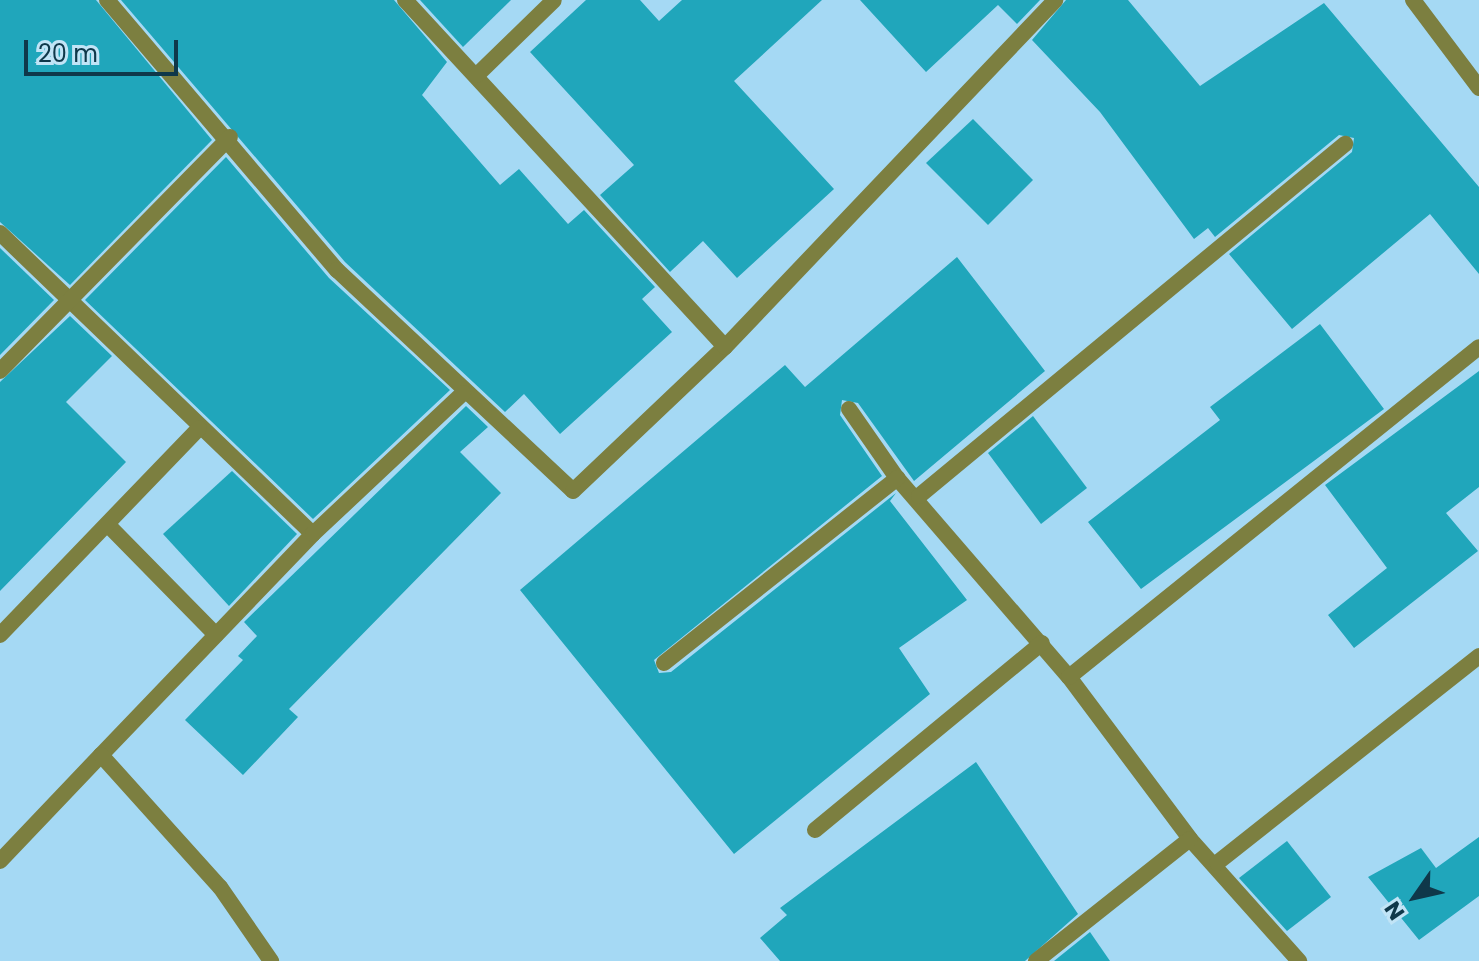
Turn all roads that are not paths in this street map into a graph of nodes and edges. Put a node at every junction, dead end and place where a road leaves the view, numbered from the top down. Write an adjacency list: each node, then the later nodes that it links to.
1 (107, 0): 8 (street)
2 (405, 0): 6 (street)
3 (554, 0): 6 (street)
4 (1055, 0): 12 (street)
5 (1413, 0): 7 (street)
6 (477, 75): 12 (street)
7 (1479, 88)
8 (230, 137): 11 (street); 15 (street)
9 (1345, 144): 19 (street)
10 (0, 233): 11 (street)
11 (70, 298): 14 (street); 17 (street)
12 (725, 347): 15 (street)
13 (1479, 347): 27 (street)
14 (0, 371)
15 (463, 393): 21 (street)
16 (849, 409): 18 (street)
17 (199, 428): 20 (street); 21 (street)
18 (897, 478): 19 (street); 26 (street)
19 (919, 496): 24 (street)
20 (108, 525): 22 (street); 23 (street)
21 (313, 534): 23 (street)
22 (0, 635)
23 (216, 635): 28 (street)
24 (1042, 643): 27 (street); 29 (street)
25 (1479, 656): 32 (street)
26 (664, 663)
27 (1069, 677): 30 (street)
28 (101, 755): 31 (street); 33 (street)
29 (815, 830)
30 (1190, 839): 32 (street); 34 (street)
31 (0, 861)
32 (1217, 863): 35 (street)
33 (271, 961)
34 (1036, 961)
35 (1299, 961)

